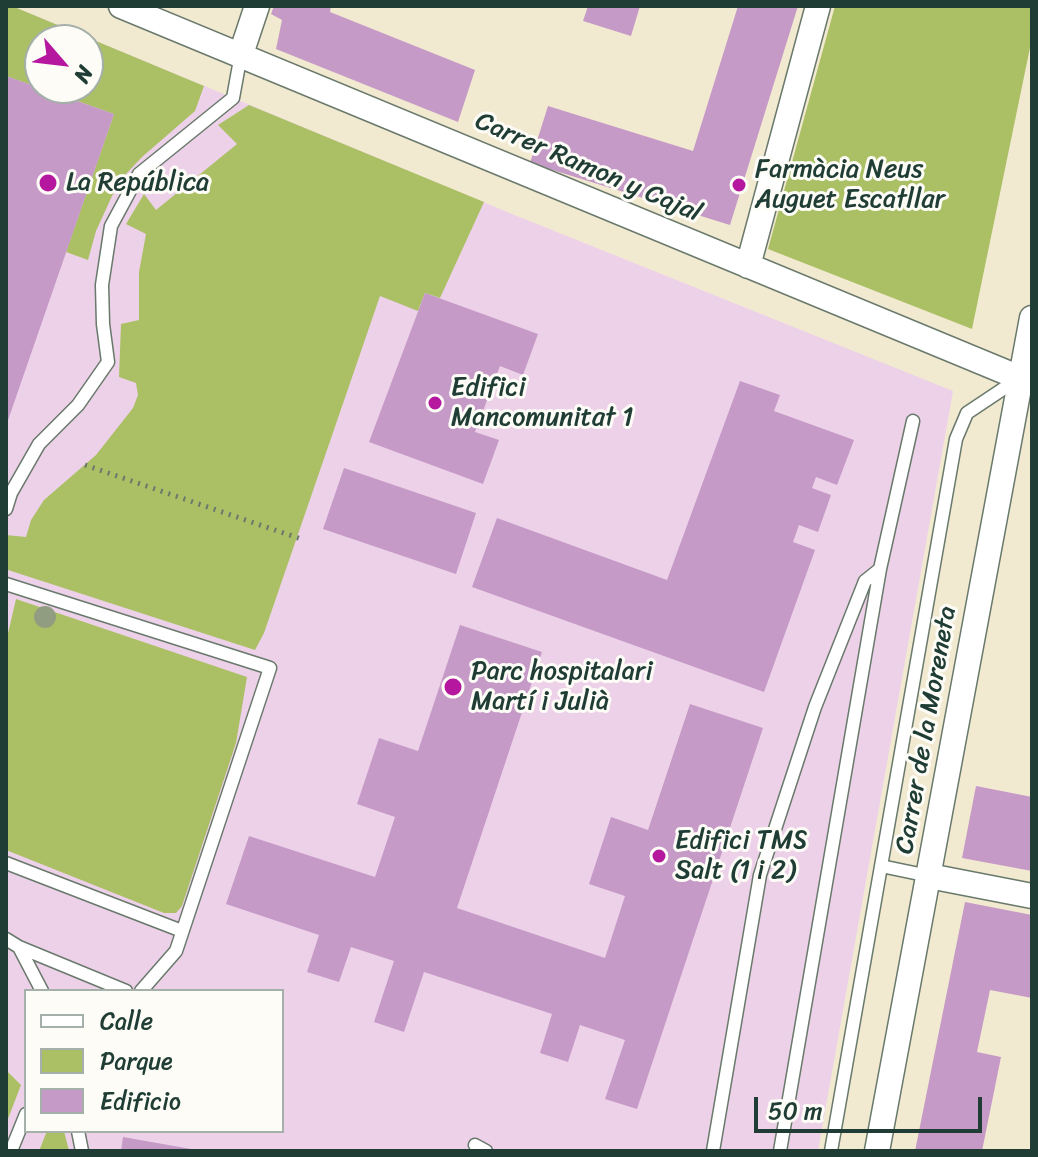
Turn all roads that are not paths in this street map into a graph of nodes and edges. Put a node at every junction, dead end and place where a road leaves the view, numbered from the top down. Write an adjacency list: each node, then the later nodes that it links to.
1 (121, 6): 4 (street, Carrer Ramon y Cajal)
2 (257, 6): 4 (street)
3 (818, 6): 5 (street)
4 (241, 54): 5 (street, Carrer Ramon y Cajal); 9 (lane)
5 (748, 266): 7 (street, Carrer Ramon y Cajal)
6 (1032, 318): 7 (street, Carrer de la Moreneta)
7 (1026, 380): 13 (lane); 14 (street, Carrer de la Moreneta)
8 (913, 421): 10 (lane)
9 (6, 509)
10 (880, 569): 24 (lane); 25 (lane)
11 (6, 584): 16 (lane)
12 (6, 863): 16 (lane)
13 (881, 866): 14 (lane); 26 (lane)
14 (929, 876): 15 (street); 27 (street, Carrer de la Moreneta)
15 (1032, 896)
16 (182, 931): 21 (lane)
17 (6, 939): 18 (lane)
18 (19, 947): 19 (lane); 20 (lane)
19 (41, 989)
20 (121, 989)
21 (143, 989)
22 (24, 1119): 23 (lane)
23 (11, 1151)
24 (713, 1151)
25 (780, 1151)
26 (831, 1151)
27 (877, 1151)

